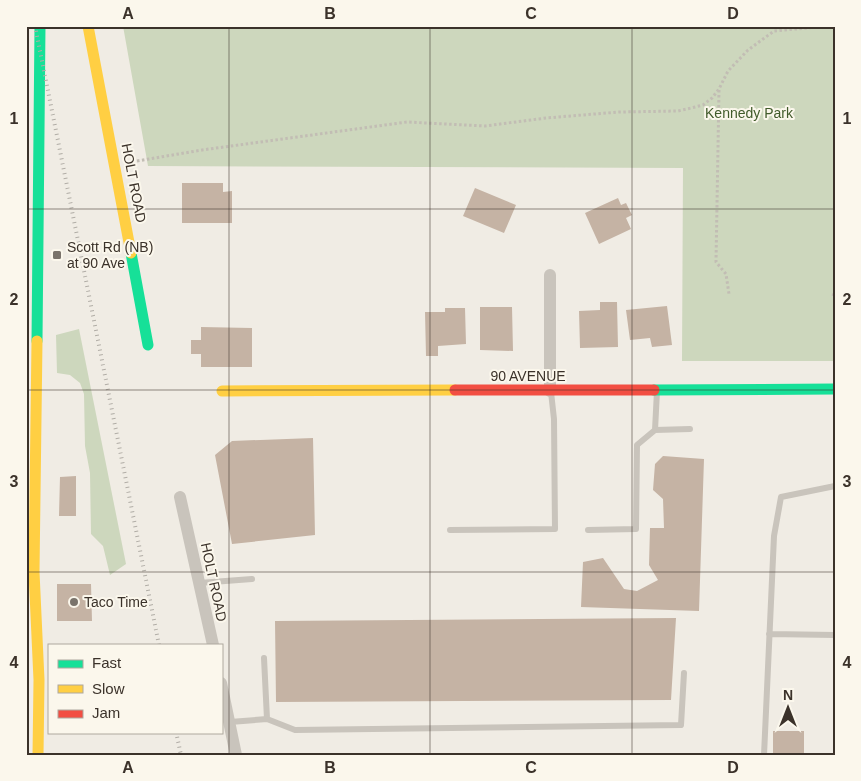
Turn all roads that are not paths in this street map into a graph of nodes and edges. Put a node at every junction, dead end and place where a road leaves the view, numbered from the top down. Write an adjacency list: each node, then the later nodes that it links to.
1 (40, 26): 4 (street)
2 (88, 26): 6 (street, HOLT ROAD)
3 (26, 130): 4 (street)
4 (37, 149): 7 (street)
5 (550, 275): 11 (street)
6 (148, 345)
7 (31, 386): 28 (street)
8 (835, 389): 9 (street, 90 AVENUE)
9 (657, 390): 11 (street, 90 AVENUE); 13 (lane)
10 (222, 391): 11 (street, 90 AVENUE)
11 (550, 391): 16 (lane)
12 (690, 429): 13 (lane)
13 (655, 430): 17 (lane)
14 (835, 486): 20 (lane)
15 (180, 497): 19 (street, HOLT ROAD)
16 (450, 530)
17 (588, 530)
18 (252, 579): 19 (lane)
19 (199, 583): 22 (street, HOLT ROAD)
20 (769, 634): 21 (lane); 30 (lane)
21 (835, 635)
22 (213, 644)
23 (264, 658): 26 (lane)
24 (684, 673): 26 (lane)
25 (222, 687): 27 (street)
26 (267, 719): 27 (lane)
27 (230, 722): 29 (street)
28 (38, 755)
29 (236, 755)
30 (764, 755)

